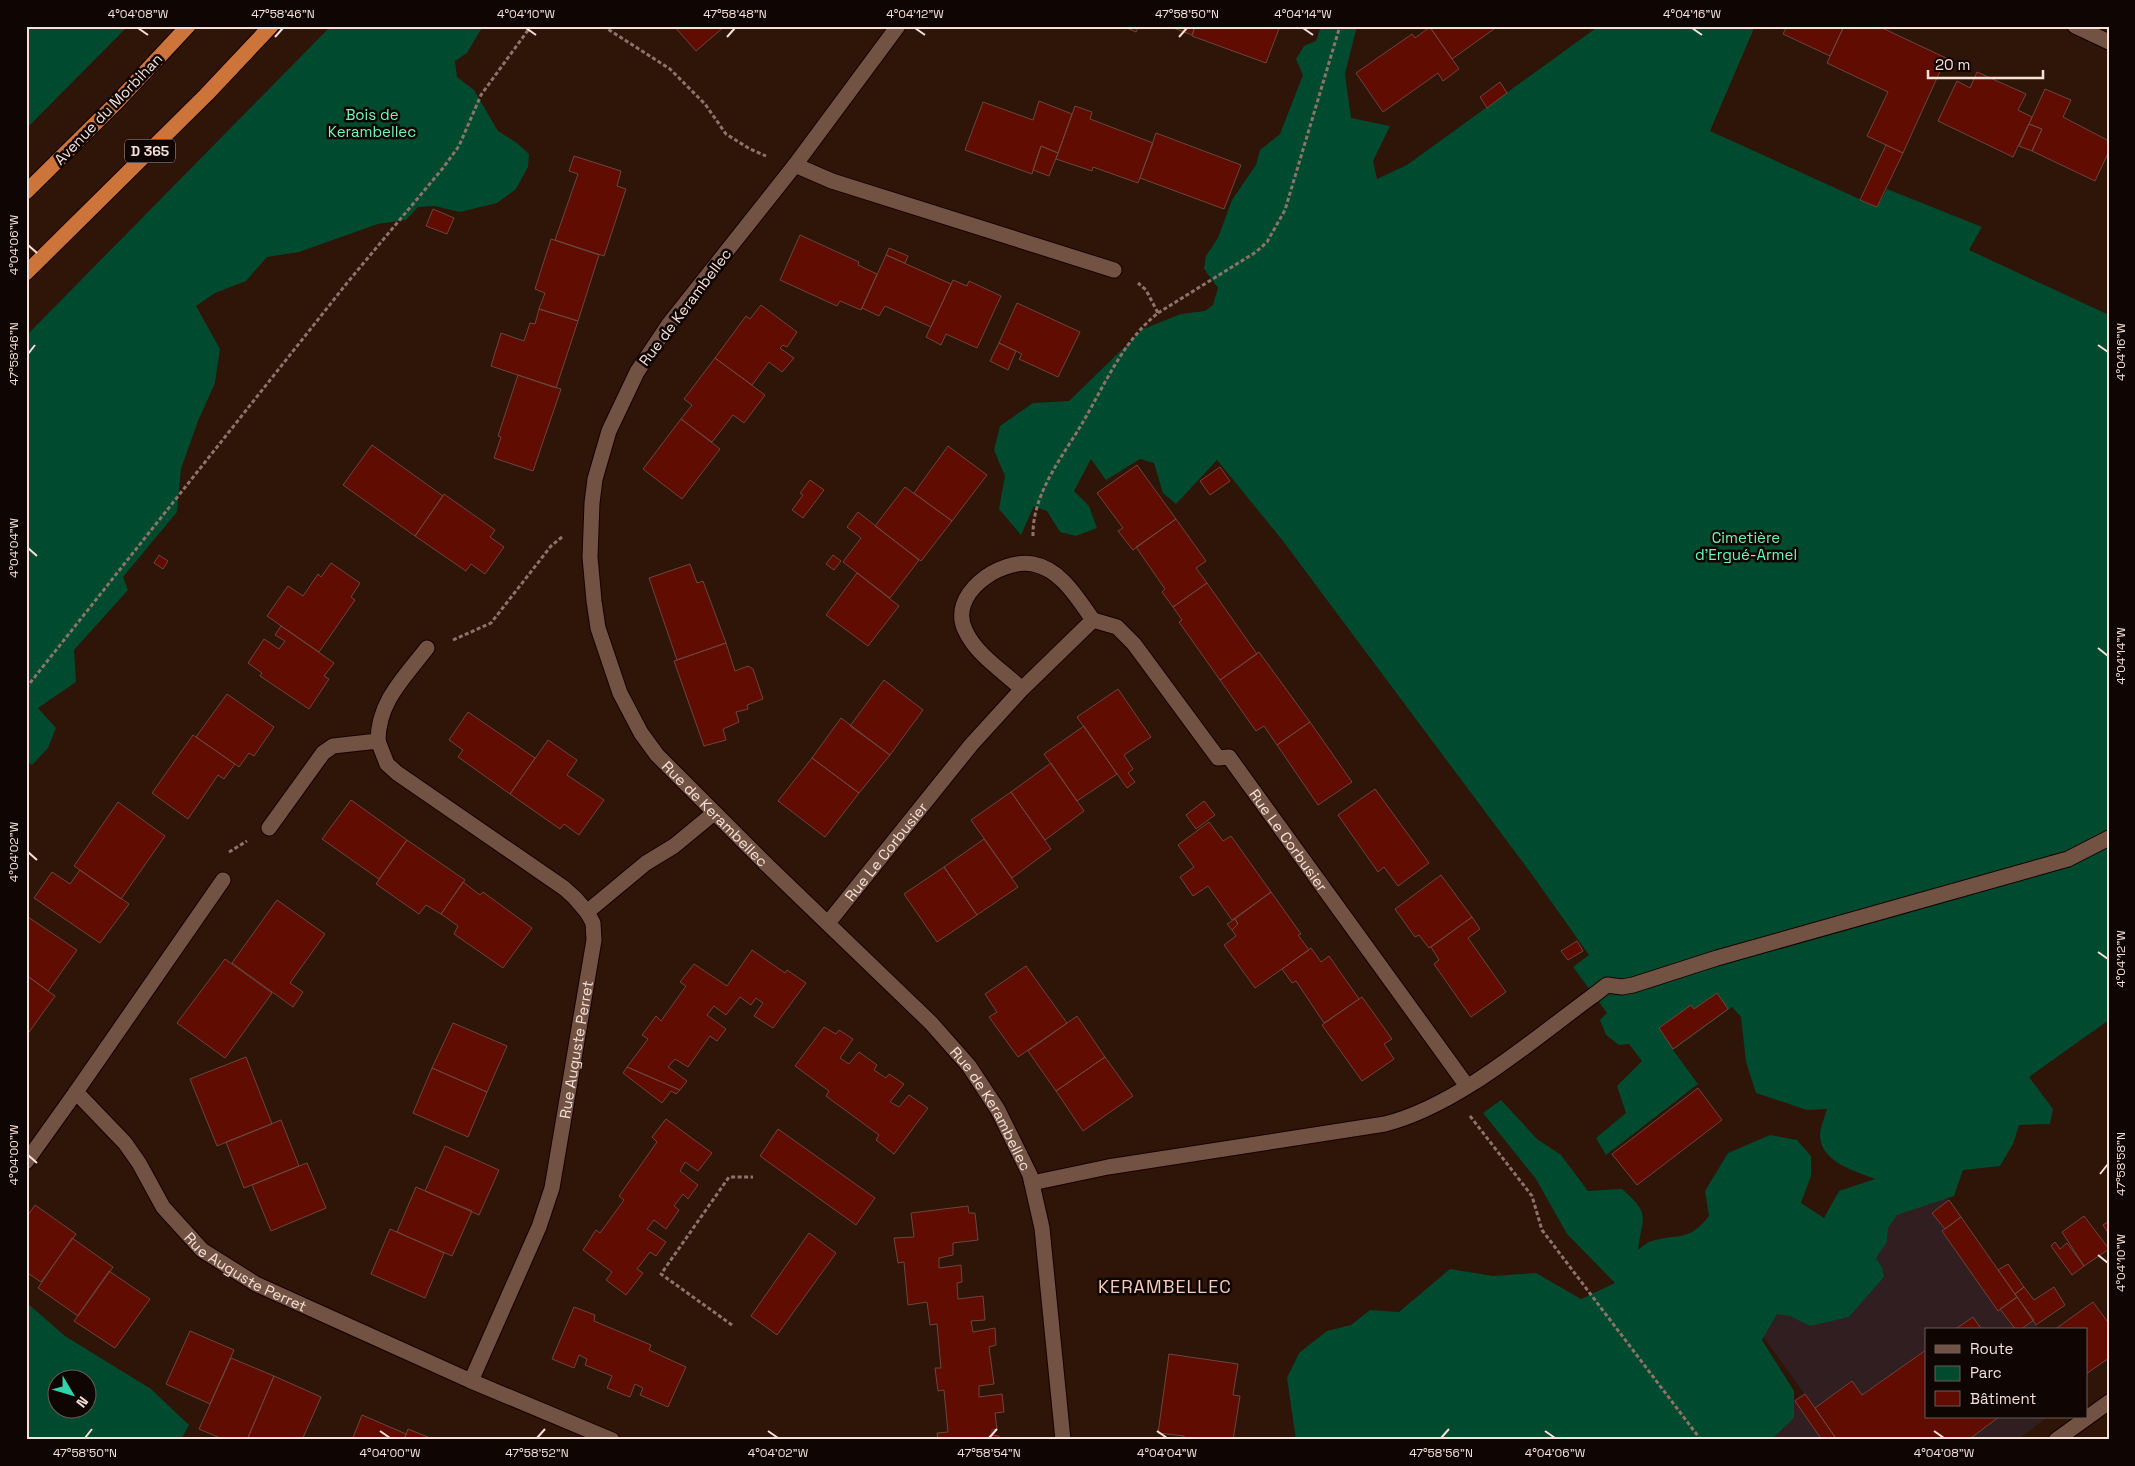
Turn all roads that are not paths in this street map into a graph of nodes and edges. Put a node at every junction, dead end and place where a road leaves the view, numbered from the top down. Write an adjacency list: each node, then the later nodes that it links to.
1 (188, 26): 7 (highway, Avenue du Morbihan)
2 (271, 26): 9 (highway, D 365)
3 (898, 26): 6 (street, Rue de Kerambellec)
4 (2075, 26): 5 (street)
5 (2109, 42)
6 (795, 165): 8 (street); 14 (street, Rue de Kerambellec)
7 (26, 192)
8 (1114, 270)
9 (26, 272)
10 (1093, 620): 12 (street, Rue Le Corbusier); 12 (street); 20 (street, Rue Le Corbusier)
11 (427, 648): 13 (street, Rue Auguste Perret)
12 (1022, 689): 19 (street, Rue Le Corbusier)
13 (378, 742): 15 (street); 18 (street, Rue Auguste Perret)
14 (714, 813): 18 (street); 19 (street, Rue de Kerambellec)
15 (269, 828)
16 (2109, 838): 20 (street)
17 (223, 880): 21 (street)
18 (587, 912): 24 (street, Rue Auguste Perret)
19 (828, 923): 23 (street, Rue de Kerambellec)
20 (1467, 1086): 23 (street)
21 (76, 1092): 22 (street); 24 (street, Rue Auguste Perret)
22 (26, 1162)
23 (1032, 1183): 29 (street, Rue de Kerambellec)
24 (471, 1381): 28 (street, Rue Auguste Perret)
25 (2109, 1402): 26 (street)
26 (2088, 1417)
27 (2087, 1418): 30 (street)
28 (612, 1440)
29 (1063, 1440)
30 (2056, 1440)

